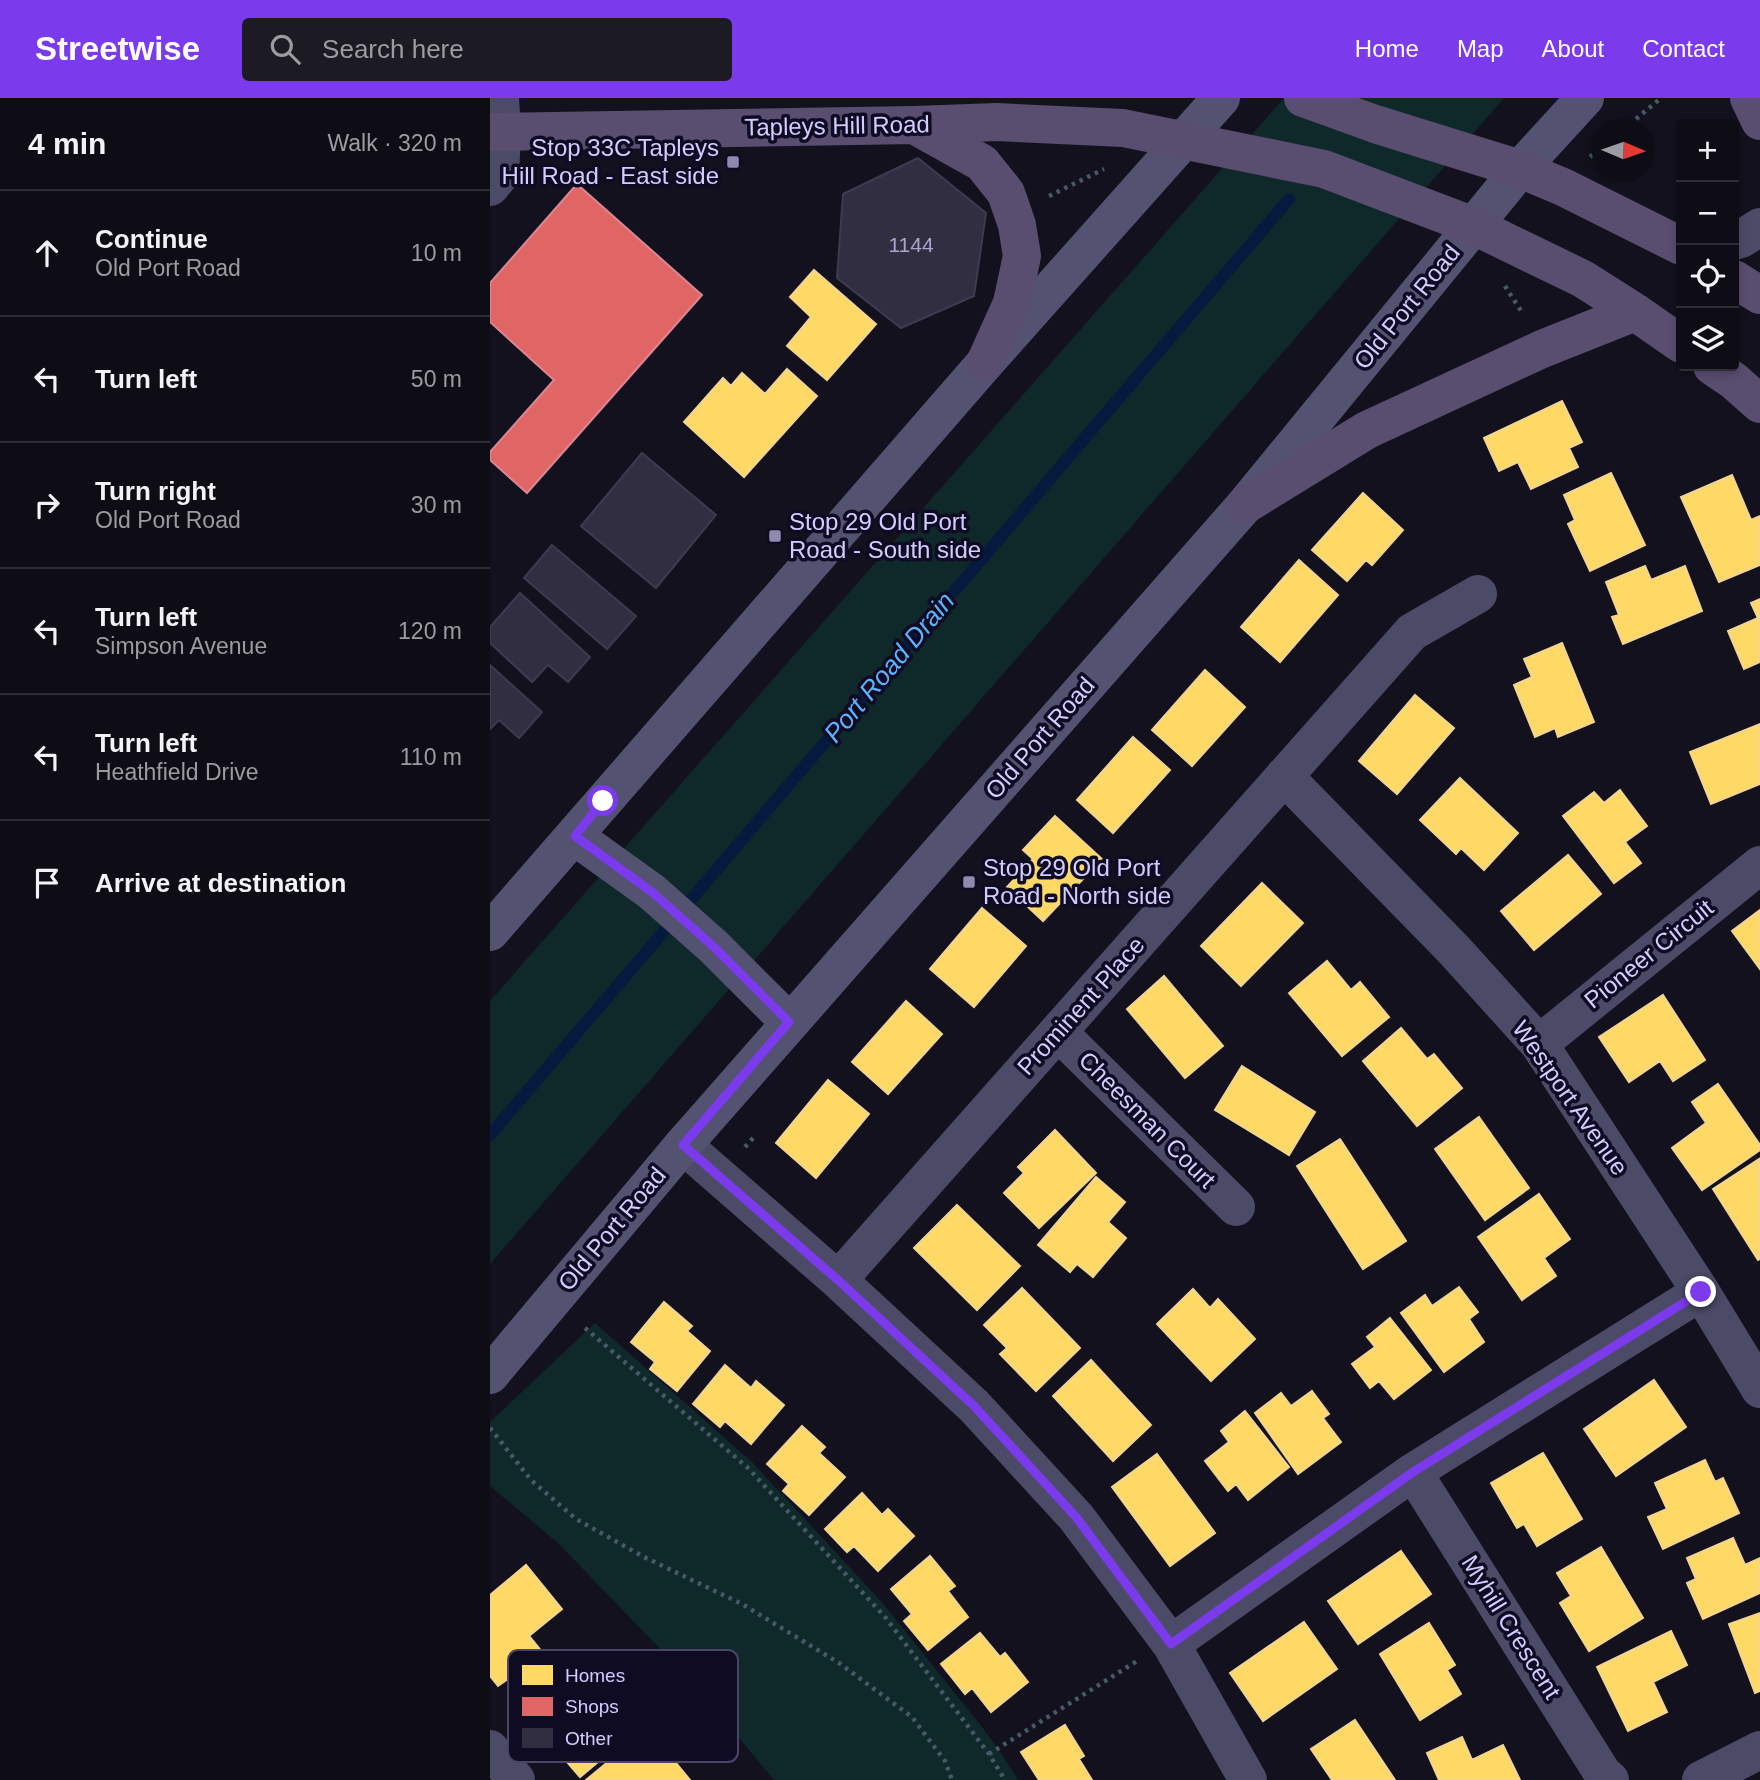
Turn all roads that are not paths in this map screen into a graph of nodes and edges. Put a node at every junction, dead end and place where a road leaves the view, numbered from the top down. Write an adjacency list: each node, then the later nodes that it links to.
1 (1221, 98): 8 (main road)
2 (1303, 98): 9 (main road)
3 (1585, 98): 9 (main road, Old Port Road)
4 (1749, 98): 6 (main road)
5 (497, 121): 7 (main road, Tapleys Hill Road); 10 (street)
6 (1760, 121)
7 (914, 125): 8 (main road, Tapleys Hill Road); 19 (main road)
8 (1183, 140): 11 (main road, Tapleys Hill Road); 19 (main road)
9 (1520, 169): 11 (main road, Old Port Road); 14 (main road)
10 (490, 187)
11 (1474, 226): 17 (main road); 22 (main road, Old Port Road)
12 (1760, 227): 13 (street)
13 (1739, 240)
14 (1679, 245)
15 (1739, 282): 16 (main road)
16 (1760, 295)
17 (1635, 312): 18 (main road); 22 (main road)
18 (1676, 341)
19 (985, 363): 25 (main road)
20 (1719, 371): 21 (main road)
21 (1760, 404)
22 (1245, 505): 28 (main road, Old Port Road)
23 (1478, 594): 24 (street, Prominent Place)
24 (1284, 776): 29 (street, Prominent Place); 30 (street, Westport Avenue)
25 (575, 836): 27 (main road); 28 (main road)
26 (1760, 864): 30 (street, Pioneer Circuit)
27 (490, 932)
28 (789, 1022): 31 (main road, Old Port Road)
29 (1058, 1032): 32 (street, Cheesman Court); 33 (street, Prominent Place)
30 (1539, 1044): 34 (street, Westport Avenue)
31 (683, 1145): 33 (street); 35 (main road, Old Port Road)
32 (1236, 1207)
33 (838, 1280): 38 (street)
34 (1701, 1292): 36 (street, Westport Avenue); 37 (street)
35 (490, 1375)
36 (1760, 1389)
37 (1413, 1472): 38 (street); 43 (street, Myhill Crescent)
38 (1156, 1652): 42 (street)
39 (490, 1749): 41 (street)
40 (1760, 1749): 44 (street)
41 (516, 1780)
42 (1248, 1780)
43 (1610, 1780)
44 (1701, 1780)

